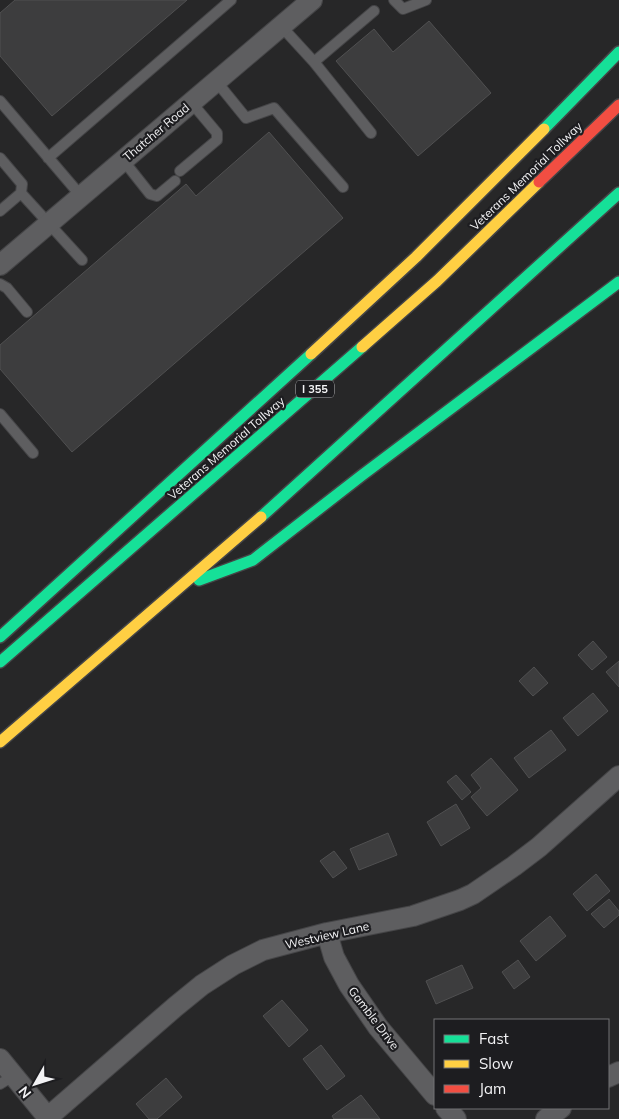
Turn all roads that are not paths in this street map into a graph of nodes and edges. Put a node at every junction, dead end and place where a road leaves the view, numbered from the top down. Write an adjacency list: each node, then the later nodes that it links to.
1 (231, 0): 15 (lane)
2 (312, 0): 6 (street, Thatcher Road)
3 (394, 0): 4 (lane)
4 (426, 0)
5 (374, 11): 8 (lane)
6 (282, 26): 8 (lane); 9 (street, Thatcher Road)
7 (619, 52): 33 (highway)
8 (314, 62): 13 (lane)
9 (216, 82): 11 (street, Thatcher Road); 19 (lane)
10 (0, 101): 15 (lane)
11 (191, 102): 16 (street, Thatcher Road); 17 (lane)
12 (619, 105): 34 (highway, Veterans Memorial Tollway / I 355)
13 (371, 133)
14 (0, 158): 20 (lane)
15 (48, 158): 22 (lane)
16 (123, 160): 18 (lane); 22 (street, Thatcher Road)
17 (180, 171)
18 (176, 181)
19 (343, 187)
20 (21, 193): 23 (lane); 24 (lane)
21 (619, 193): 32 (highway)
22 (81, 196): 24 (street, Thatcher Road)
23 (0, 211)
24 (49, 224): 25 (lane); 26 (street, Thatcher Road)
25 (82, 260)
26 (0, 265)
27 (619, 282): 32 (highway)
28 (0, 284): 29 (lane)
29 (26, 312)
30 (0, 414): 31 (lane)
31 (33, 453)
32 (182, 587): 35 (highway)
33 (0, 637)
34 (0, 662)
35 (0, 742)
36 (619, 776): 37 (street, Westview Lane)
37 (327, 933): 40 (street, Gamble Drive); 43 (street, Westview Lane)
38 (0, 1060): 39 (street)
39 (7, 1080): 43 (street)
40 (434, 1094)
41 (447, 1109): 44 (street)
42 (560, 1109): 45 (street)
43 (48, 1118)
44 (456, 1119)
45 (546, 1119)

